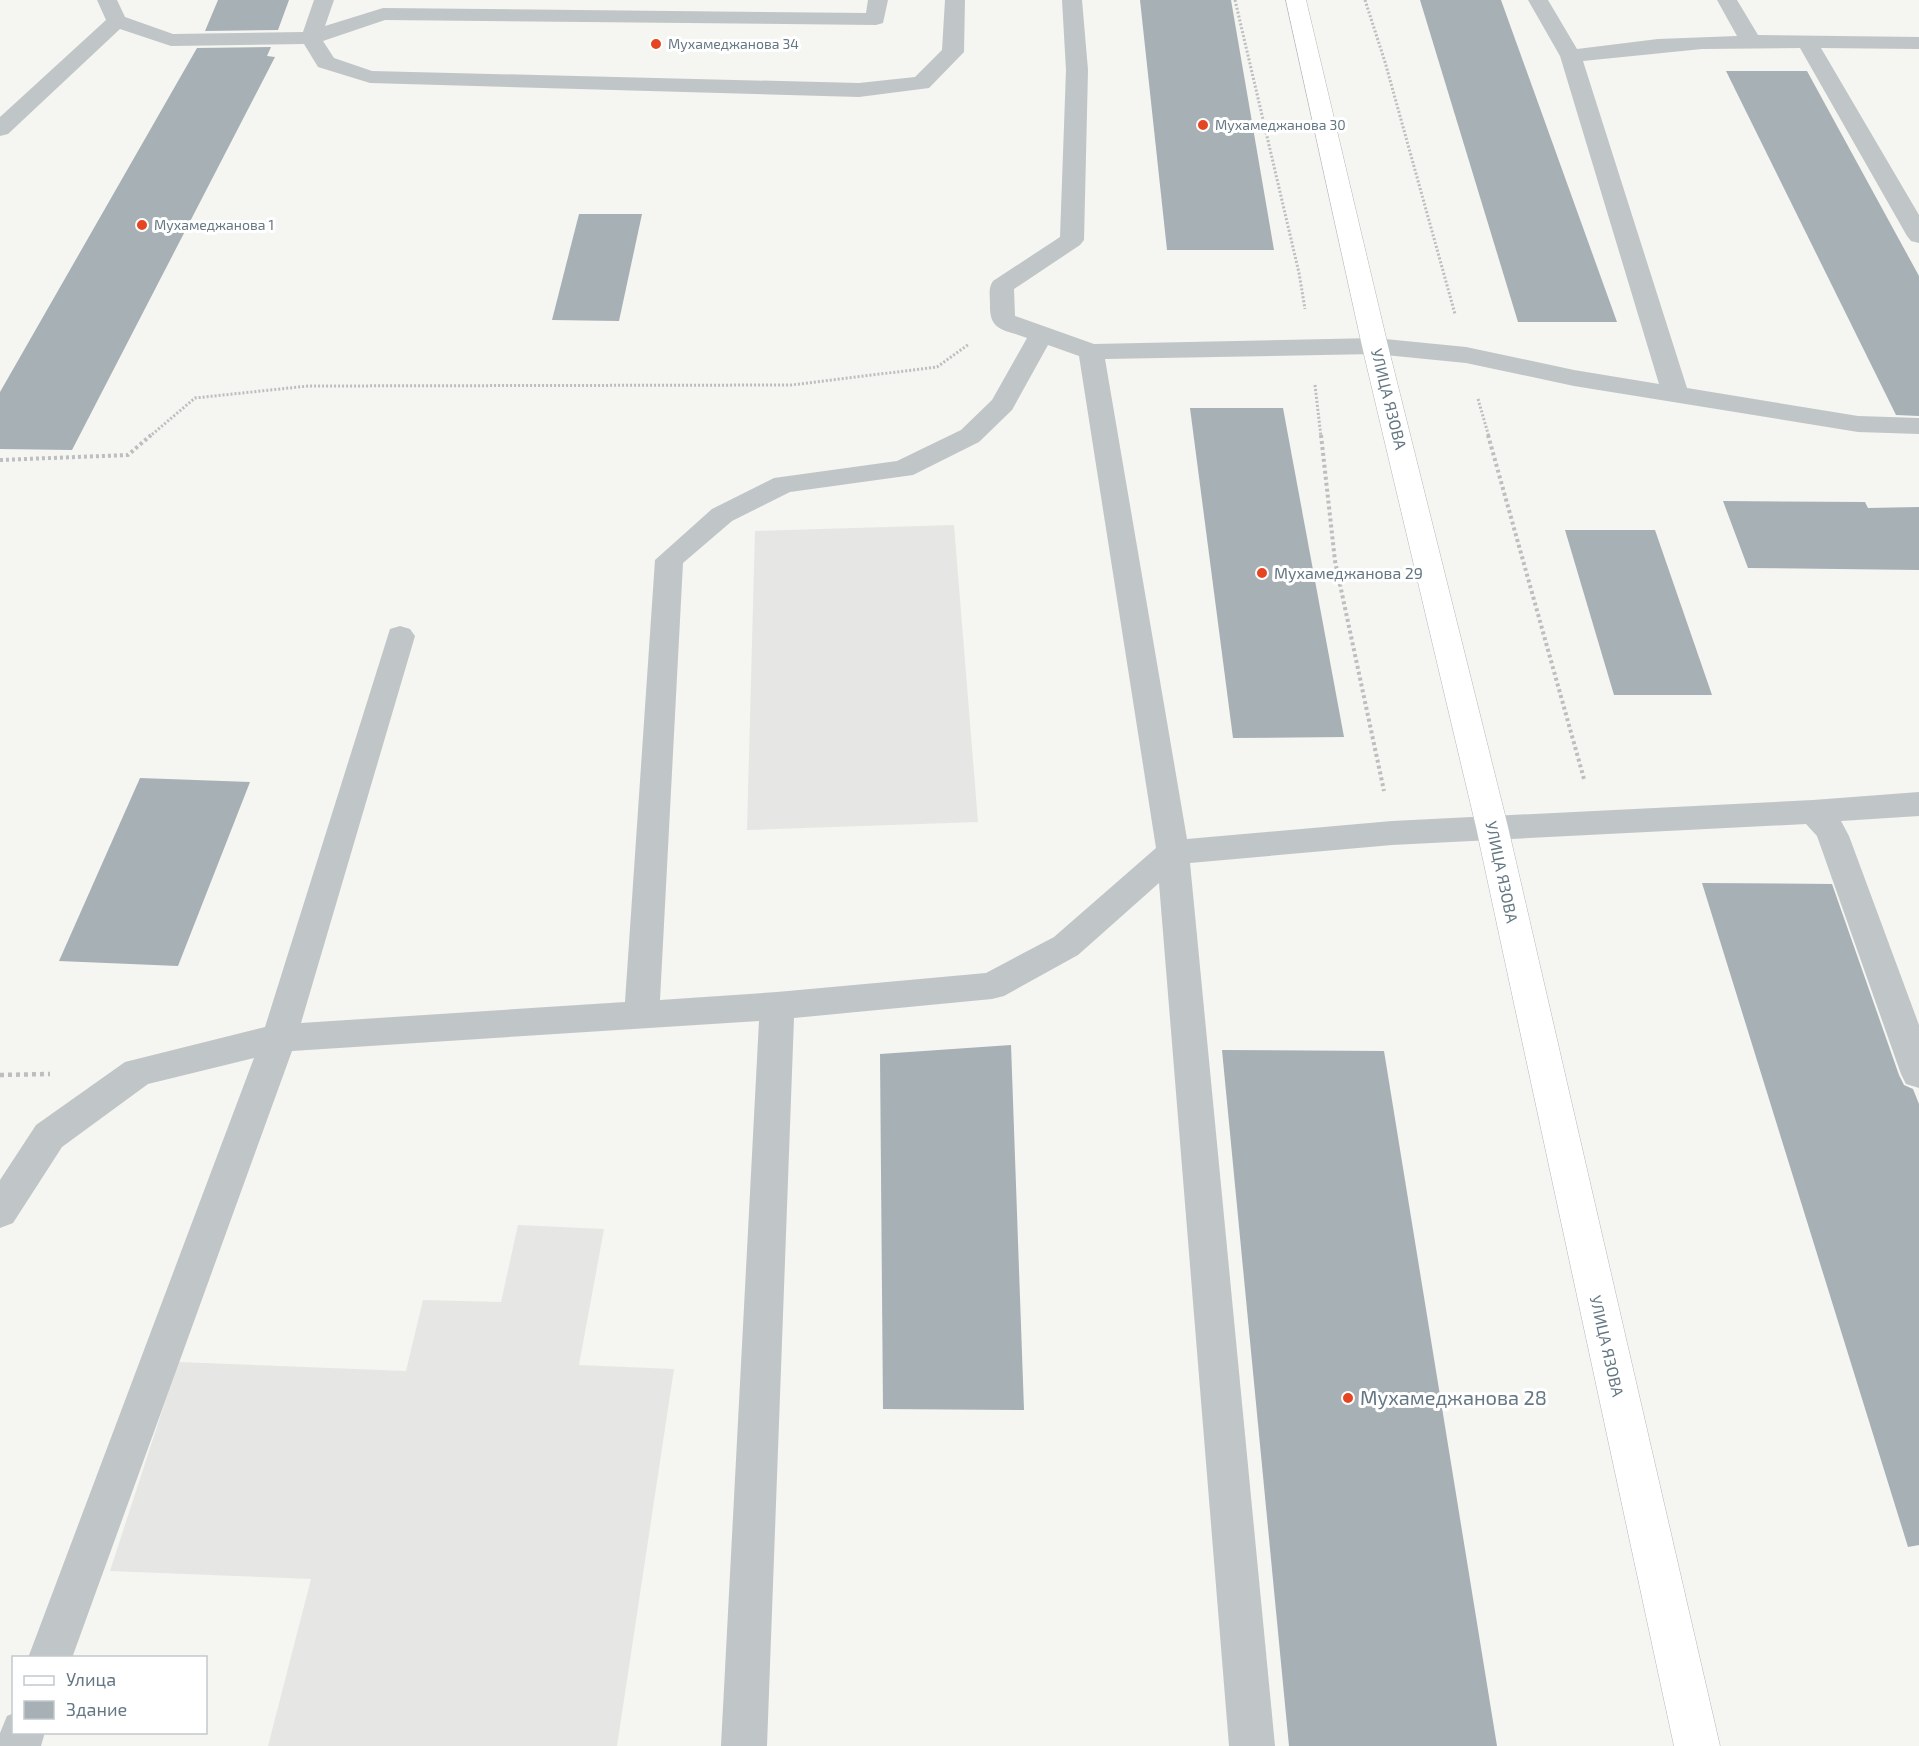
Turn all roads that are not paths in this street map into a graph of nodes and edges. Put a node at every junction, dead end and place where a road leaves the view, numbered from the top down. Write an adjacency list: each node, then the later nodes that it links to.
1 (107, 0): 10 (lane)
2 (324, 0): 11 (lane)
3 (878, 0): 9 (lane)
4 (955, 0): 11 (lane)
5 (1072, 0): 18 (lane)
6 (1296, 0): 19 (street, УЛИЦА ЯЗОВА)
7 (1538, 0): 15 (lane)
8 (1727, 0): 12 (lane)
9 (387, 7): 11 (lane)
10 (117, 21): 11 (lane); 16 (lane)
11 (311, 38)
12 (1750, 40): 13 (lane); 15 (lane)
13 (1807, 41): 14 (lane); 17 (lane)
14 (1919, 44)
15 (1571, 56): 21 (lane)
16 (0, 129)
17 (1919, 236)
18 (1042, 333): 20 (lane); 29 (lane)
19 (1375, 346): 20 (lane); 21 (lane); 26 (street, УЛИЦА ЯЗОВА)
20 (1091, 352): 27 (lane)
21 (1675, 393): 22 (lane)
22 (1919, 426)
23 (400, 636): 30 (lane)
24 (1919, 804): 25 (lane)
25 (1813, 812): 26 (lane); 31 (lane)
26 (1492, 827): 27 (lane); 36 (street, УЛИЦА ЯЗОВА)
27 (1173, 852): 28 (lane); 35 (lane)
28 (777, 1006): 29 (lane); 34 (lane)
29 (642, 1015): 30 (lane)
30 (279, 1038): 32 (lane); 33 (lane)
31 (1919, 1074)
32 (0, 1212)
33 (51, 1656)
34 (744, 1746)
35 (1252, 1746)
36 (1697, 1746)

